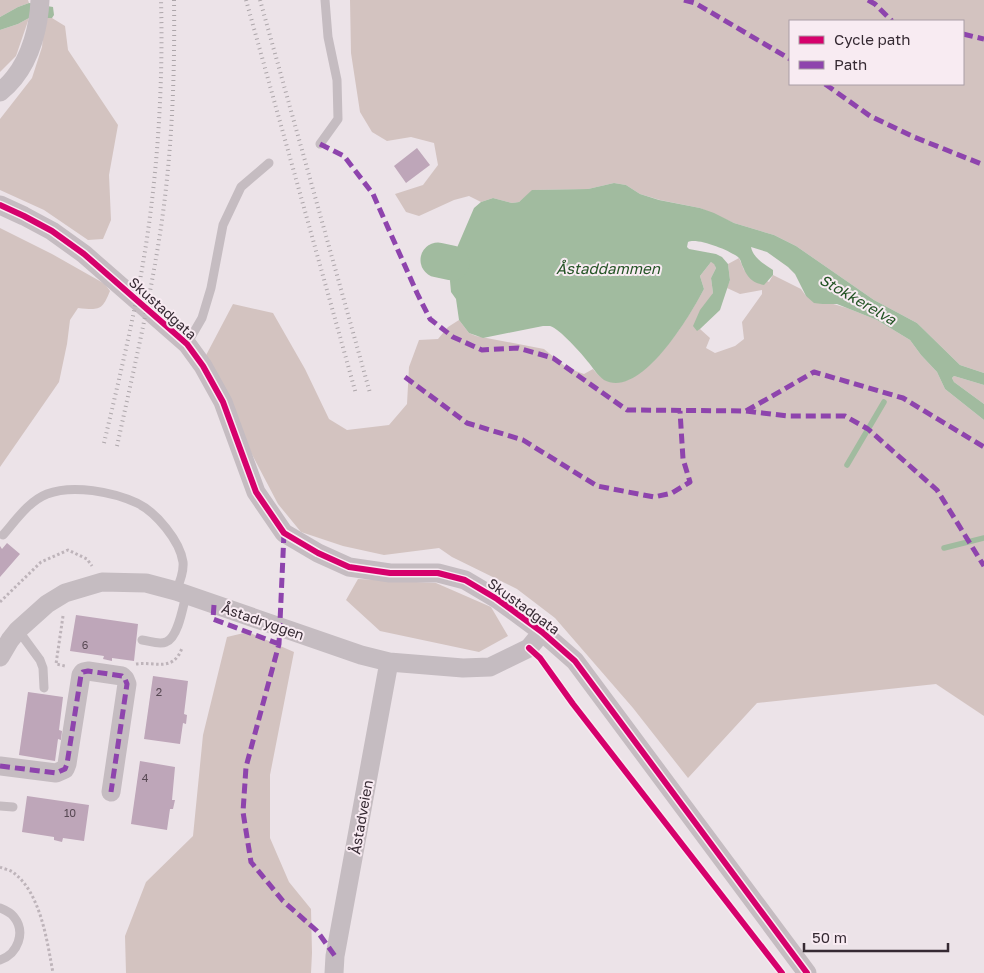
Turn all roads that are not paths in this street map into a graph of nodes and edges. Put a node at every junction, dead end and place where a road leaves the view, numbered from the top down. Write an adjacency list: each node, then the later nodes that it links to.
1 (40, 0): 3 (street)
2 (325, 0): 4 (lane)
3 (0, 92)
4 (320, 144)
5 (269, 163): 7 (lane)
6 (0, 205): 7 (street, Skustadgata)
7 (187, 344): 11 (street, Skustadgata)
8 (3, 535): 9 (lane)
9 (181, 593): 10 (street, Åstadryggen); 12 (lane); 14 (street, Åstadryggen)
10 (18, 630): 13 (street, Åstadryggen); 15 (lane)
11 (542, 632): 14 (street, Åstadryggen); 23 (street, Skustadgata)
12 (142, 640)
13 (0, 657)
14 (389, 662): 22 (street, Åstadveien)
15 (44, 688)
16 (0, 766): 17 (street)
17 (111, 792)
18 (0, 806): 19 (lane)
19 (13, 807)
20 (0, 908): 21 (lane)
21 (0, 960)
22 (334, 973)
23 (807, 973)

